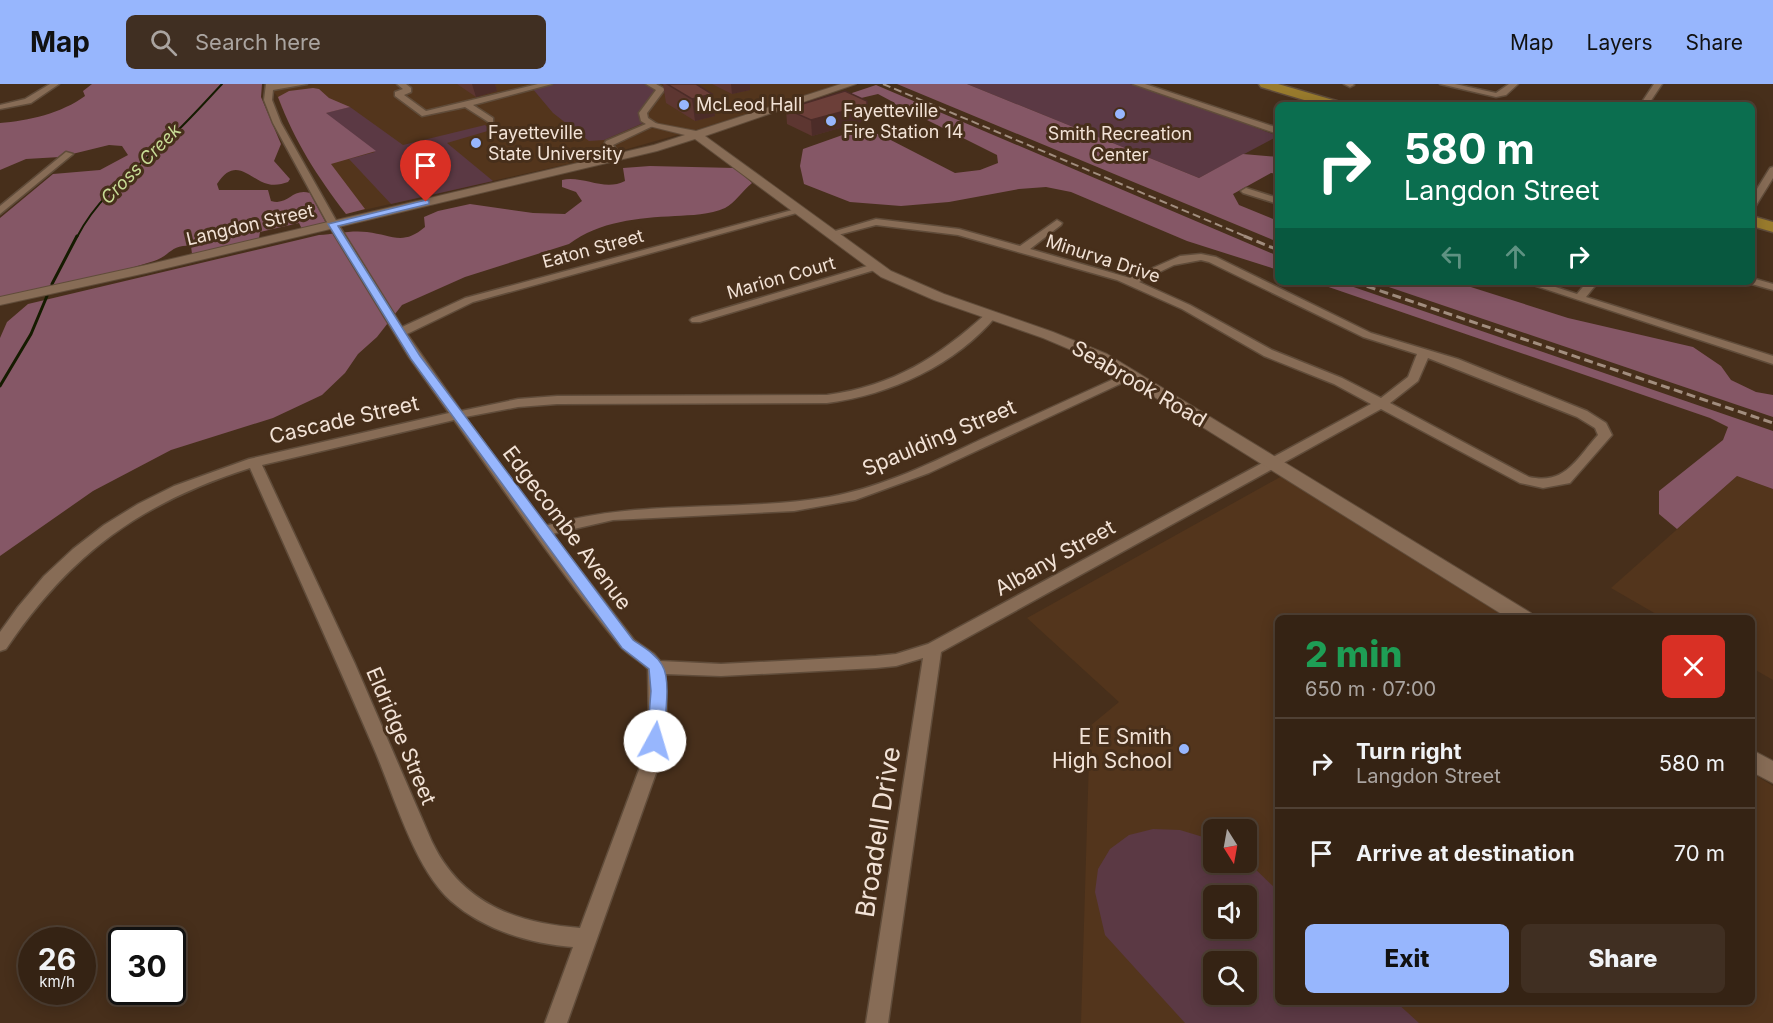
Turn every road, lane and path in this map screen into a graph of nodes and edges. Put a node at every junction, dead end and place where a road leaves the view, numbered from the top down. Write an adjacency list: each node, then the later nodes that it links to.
1 (55, 84): 16 (street)
2 (303, 84): 12 (street)
3 (401, 84): 15 (street)
4 (546, 84): 15 (street)
5 (650, 84): 18 (street)
6 (1137, 84): 19 (street)
7 (1266, 84): 13 (main road)
8 (1444, 84): 9 (street)
9 (1514, 84)
10 (1658, 84): 14 (street)
11 (856, 85): 20 (street, Langdon Street)
12 (270, 86): 32 (street, Edgecombe Avenue)
13 (1325, 102)
14 (1646, 102)
15 (468, 104): 17 (street)
16 (0, 107)
17 (490, 120)
18 (653, 124): 20 (street, Seabrook Road); 22 (street)
19 (1275, 130)
20 (697, 135): 22 (street, Langdon Street); 29 (street, Seabrook Road)
21 (69, 154): 28 (street)
22 (618, 157): 32 (street, Langdon Street)
23 (1773, 170): 24 (street)
24 (1769, 183): 27 (street)
25 (1246, 191): 26 (street)
26 (1275, 200)
27 (1755, 201)
28 (0, 211)
29 (799, 211): 34 (street, Seabrook Road); 46 (street, Eaton Street)
30 (1057, 222): 35 (street)
31 (1755, 222): 33 (main road)
32 (333, 224): 43 (street, Langdon Street); 46 (street, Edgecombe Avenue)
33 (1773, 227)
34 (830, 234): 35 (street, Minurva Drive); 36 (street, Seabrook Road)
35 (1022, 250): 37 (street, Minurva Drive)
36 (874, 267): 44 (street, Seabrook Road); 45 (street, Marion Court)
37 (1130, 282): 47 (street); 50 (street, Minurva Drive)
38 (1755, 282): 41 (street)
39 (1538, 285): 42 (street)
40 (1590, 285): 42 (street)
41 (1773, 287)
42 (1579, 298): 48 (street)
43 (0, 301)
44 (991, 315): 49 (street, Seabrook Road); 51 (street, Cascade Street)
45 (696, 320)
46 (400, 332): 51 (street, Edgecombe Avenue)
47 (1424, 352): 50 (street, Albany Street); 50 (street, Minurva Drive)
48 (1773, 360)
49 (1131, 376): 53 (street, Seabrook Road); 54 (street, Spaulding Street)
50 (1382, 403): 53 (street, Albany Street)
51 (457, 416): 52 (street, Cascade Street); 54 (street, Edgecombe Avenue)
52 (254, 462): 56 (street, Cascade Street); 61 (street, Eldridge Street)
53 (1271, 462): 55 (street, Seabrook Road); 57 (street, Albany Street)
54 (542, 532): 58 (street, Edgecombe Avenue)
55 (1519, 615)
56 (0, 645)
57 (933, 649): 58 (street, Albany Street); 63 (street, Broadell Drive)
58 (656, 668): 61 (street)
59 (1755, 762): 60 (street)
60 (1773, 773)
61 (587, 938): 62 (street)
62 (556, 1023)
63 (877, 1023)

